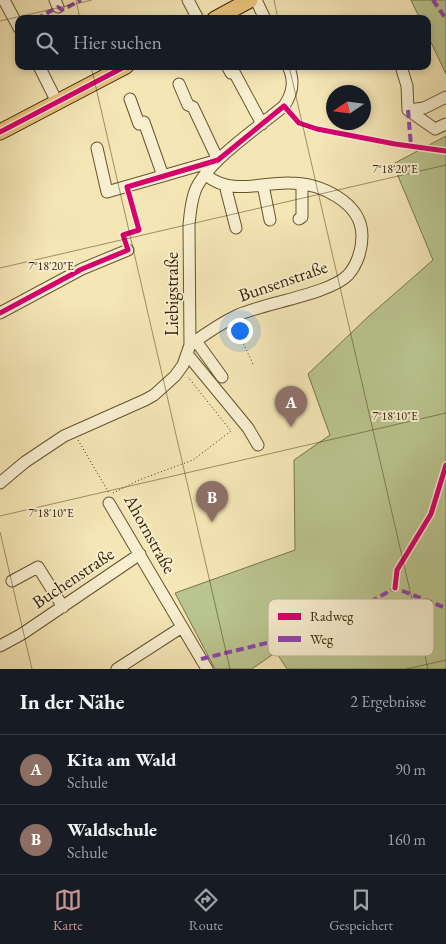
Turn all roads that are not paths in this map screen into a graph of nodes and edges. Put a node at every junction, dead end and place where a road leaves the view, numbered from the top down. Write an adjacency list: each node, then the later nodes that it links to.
1 (4, 0): 8 (street)
2 (188, 0): 5 (street)
3 (250, 0): 6 (main road)
4 (256, 0): 7 (street)
5 (196, 15)
6 (222, 15)
7 (263, 15)
8 (15, 21)
9 (41, 70): 17 (street)
10 (118, 70): 17 (main road)
11 (229, 70): 19 (street)
12 (290, 70): 19 (street, Liebigstraße)
13 (402, 70): 18 (street)
14 (179, 84): 23 (street)
15 (446, 98): 18 (street)
16 (130, 99): 25 (street)
17 (57, 102): 21 (main road)
18 (408, 110): 20 (street)
19 (262, 124): 23 (street, Liebigstraße)
20 (446, 124)
21 (0, 132)
22 (97, 148): 25 (street, Liebigstraße)
23 (218, 160): 24 (street, Liebigstraße); 25 (street, Liebigstraße)
24 (206, 175): 27 (street, Bunsenstraße); 34 (street, Liebigstraße)
25 (163, 176)
26 (302, 184): 28 (street, Bunsenstraße); 29 (street); 34 (street, Bunsenstraße)
27 (225, 185): 28 (street, Bunsenstraße); 31 (street)
28 (263, 185): 30 (street)
29 (299, 219)
30 (270, 220)
31 (236, 228)
32 (128, 250): 33 (street)
33 (0, 313)
34 (191, 347): 35 (street); 36 (street); 37 (street, Liebigstraße)
35 (222, 376)
36 (258, 445)
37 (0, 483)
38 (109, 499): 39 (street, Ahornstraße)
39 (140, 554): 41 (street, Buchenstraße); 42 (street, Ahornstraße)
40 (12, 581): 41 (street)
41 (63, 607): 43 (street, Buchenstraße)
42 (182, 627): 44 (street); 45 (street, Ahornstraße)
43 (0, 646)
44 (117, 669)
45 (207, 669)

